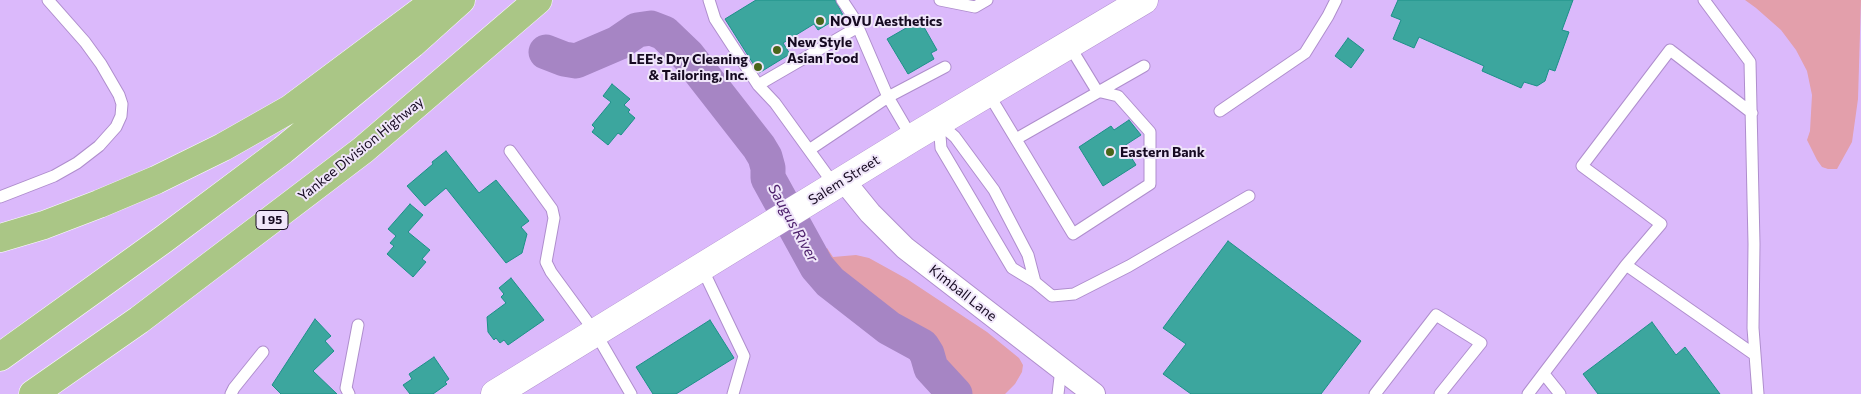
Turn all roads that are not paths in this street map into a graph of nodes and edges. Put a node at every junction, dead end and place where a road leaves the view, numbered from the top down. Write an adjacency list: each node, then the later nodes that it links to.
1 (48, 0): 28 (lane)
2 (436, 0): 30 (highway)
3 (461, 0): 39 (highway)
4 (538, 0): 34 (highway, Yankee Division Highway / I 95)
5 (709, 0): 16 (lane)
6 (842, 0): 12 (lane)
7 (940, 0): 8 (lane)
8 (987, 0)
9 (1143, 0): 13 (main road, Salem Street)
10 (1336, 0): 20 (lane)
11 (1704, 0): 21 (lane)
12 (858, 27): 16 (lane); 19 (lane)
13 (1069, 44): 17 (lane); 18 (main road, Salem Street)
14 (1144, 66): 17 (lane)
15 (945, 67): 19 (lane)
16 (758, 85): 25 (lane)
17 (1097, 92): 24 (lane); 24 (lane)
18 (988, 93): 22 (main road, Salem Street); 24 (lane)
19 (888, 97): 23 (lane); 25 (lane)
20 (1220, 111)
21 (1752, 113): 31 (lane); 38 (lane)
22 (939, 122): 23 (main road, Salem Street); 33 (lane); 33 (lane)
23 (912, 138): 27 (main road, Salem Street)
24 (1016, 140)
25 (809, 150): 27 (lane)
26 (510, 151): 36 (lane)
27 (840, 184): 32 (main road, Salem Street); 40 (street, Kimball Lane)
28 (0, 196)
29 (1249, 196): 33 (lane)
30 (0, 238)
31 (1626, 265): 38 (lane); 41 (lane)
32 (702, 268): 36 (main road, Salem Street); 48 (lane)
33 (1035, 282)
34 (139, 320): 42 (highway, Yankee Division Highway / I 95); 43 (highway)
35 (358, 326): 45 (lane)
36 (595, 332): 46 (main road, Salem Street); 47 (lane)
37 (263, 352): 44 (lane)
38 (1755, 355): 55 (lane)
39 (0, 356)
40 (1061, 369): 49 (lane); 50 (street, Kimball Lane)
41 (1544, 374): 53 (lane); 54 (lane)
42 (32, 394)
43 (46, 394)
44 (231, 394)
45 (349, 394)
46 (496, 394)
47 (631, 394)
48 (732, 394)
49 (1058, 394)
50 (1094, 394)
51 (1375, 394): 52 (lane)
52 (1440, 394)
53 (1528, 394)
54 (1560, 394)
55 (1758, 394)

